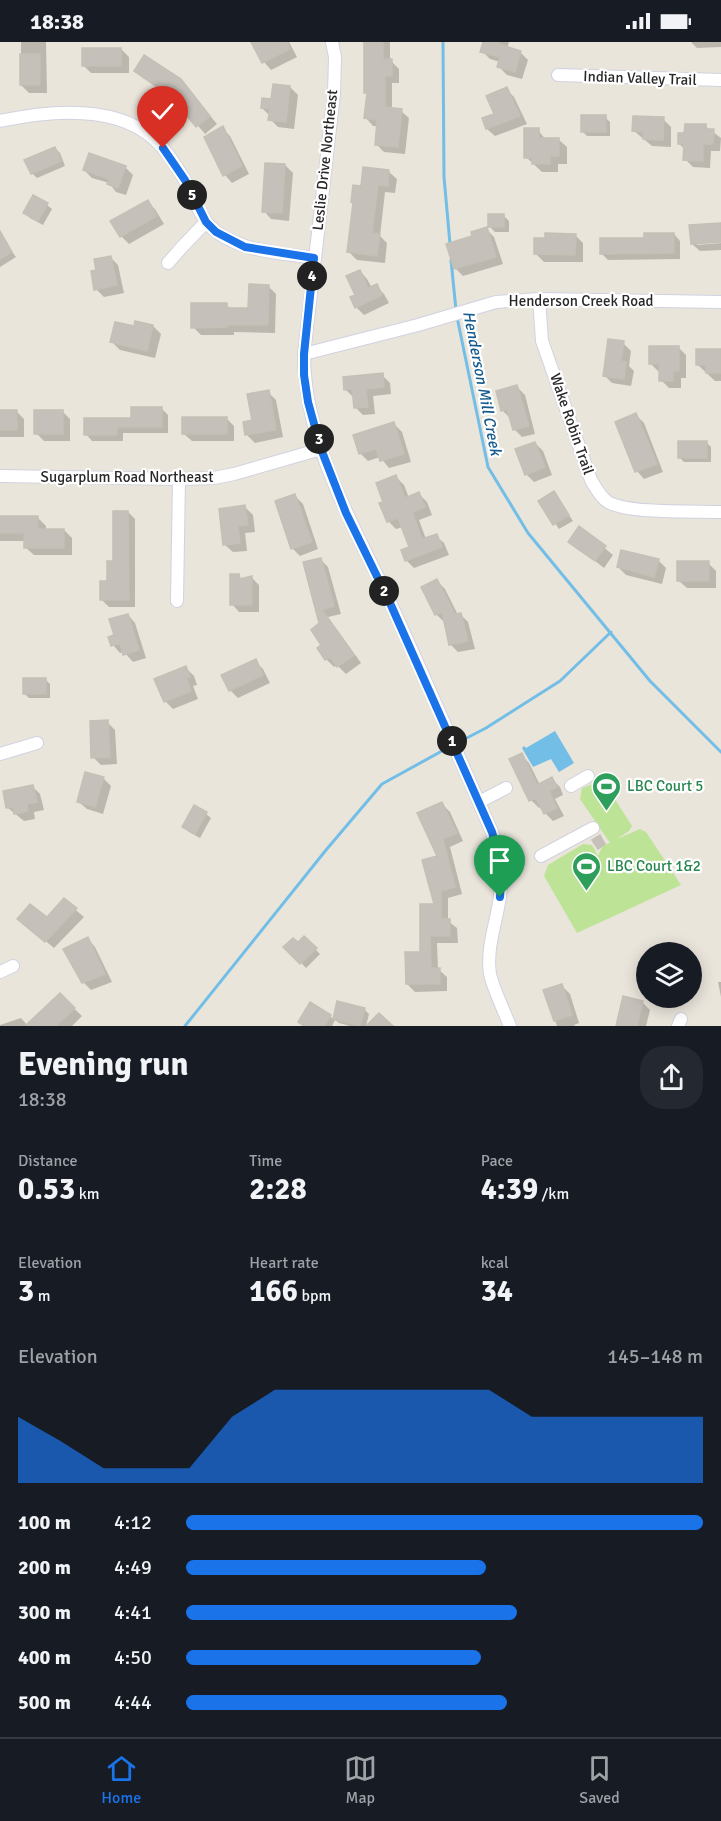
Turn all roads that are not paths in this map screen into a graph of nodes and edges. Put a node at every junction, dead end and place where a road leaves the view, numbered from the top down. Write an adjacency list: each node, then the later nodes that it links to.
1 (332, 42): 6 (street, Leslie Drive Northeast)
2 (558, 75): 3 (street, Indian Valley Trail)
3 (721, 80)
4 (0, 121): 5 (street)
5 (206, 222): 6 (street); 7 (street)
6 (314, 258): 10 (street, Leslie Drive Northeast)
7 (168, 263)
8 (539, 299): 9 (street, Henderson Creek Road); 10 (street, Henderson Creek Road); 14 (street, Wake Robin Trail)
9 (721, 302)
10 (304, 354): 11 (street, Leslie Drive Northeast)
11 (321, 449): 13 (street, Sugarplum Road Northeast); 21 (street, Leslie Drive Northeast)
12 (0, 476): 13 (street, Sugarplum Road Northeast)
13 (179, 479): 15 (street)
14 (721, 512)
15 (177, 601)
16 (37, 743): 17 (street)
17 (0, 754)
18 (588, 776): 19 (street)
19 (571, 786)
20 (506, 788): 21 (street)
21 (479, 802): 26 (street, Leslie Drive Northeast)
22 (593, 828): 23 (street)
23 (541, 856)
24 (13, 966): 25 (street)
25 (0, 972)
26 (510, 1026)

